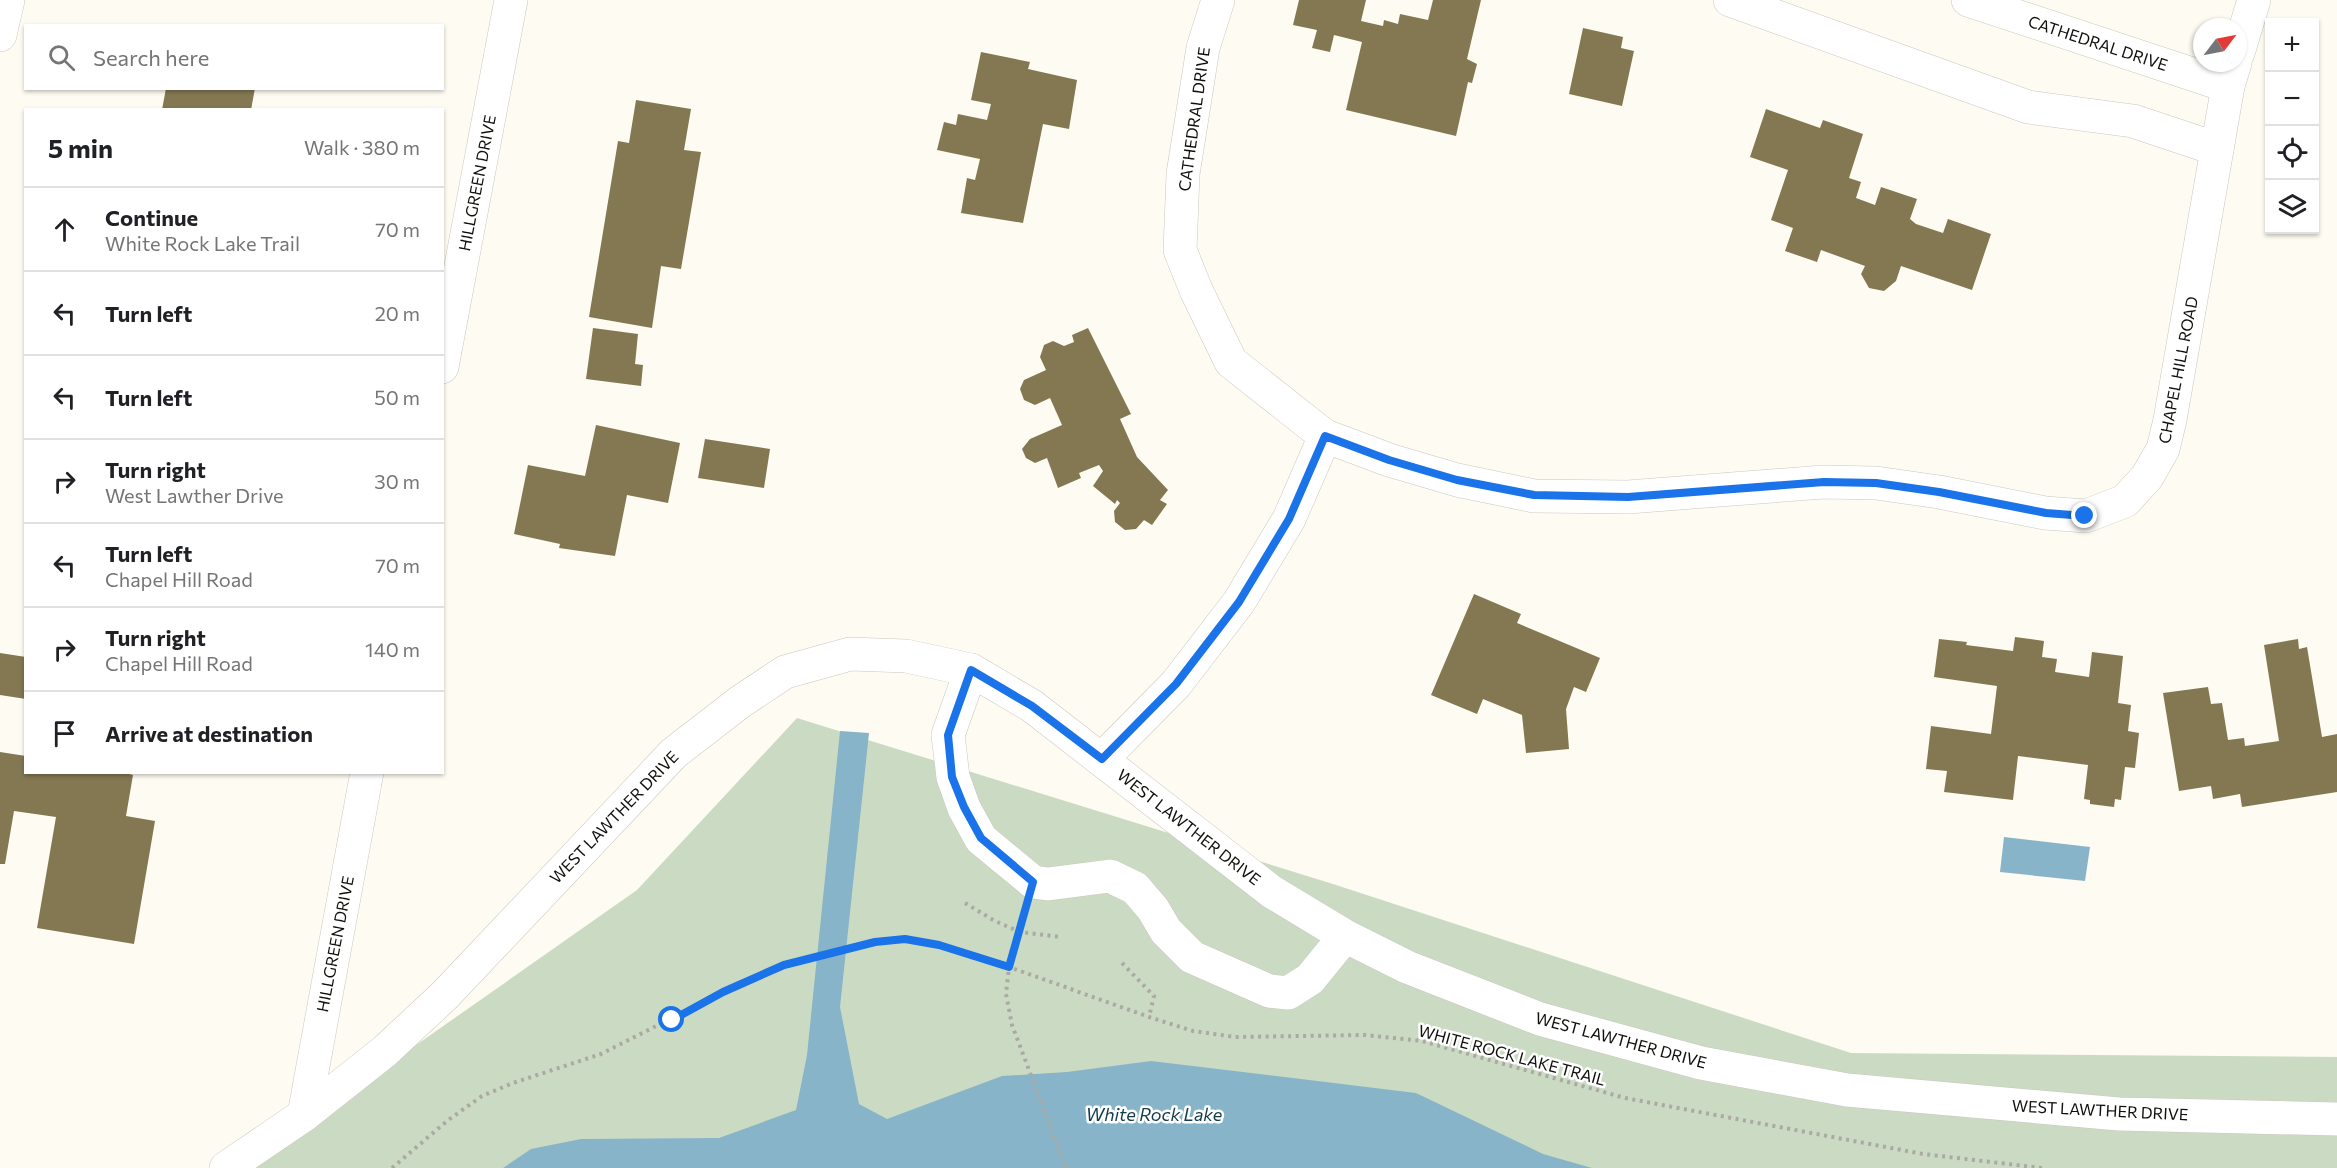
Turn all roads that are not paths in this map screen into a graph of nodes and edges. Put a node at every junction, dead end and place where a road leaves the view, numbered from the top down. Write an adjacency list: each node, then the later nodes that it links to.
1 (8, 0): 8 (street)
2 (511, 0): 11 (street, HILLGREEN DRIVE)
3 (1218, 0): 12 (street, CATHEDRAL DRIVE)
4 (1730, 0): 10 (street)
5 (1968, 0): 9 (street, CATHEDRAL DRIVE)
6 (2254, 0): 7 (street)
7 (2247, 23)
8 (0, 36)
9 (2232, 74): 10 (street, CHAPEL HILL ROAD)
10 (2217, 148): 12 (street, CHAPEL HILL ROAD)
11 (444, 356)
12 (1325, 436): 14 (street)
13 (971, 670): 14 (street, WEST LAWTHER DRIVE); 16 (street); 17 (street, WEST LAWTHER DRIVE)
14 (1102, 759): 16 (street, WEST LAWTHER DRIVE)
15 (367, 774): 17 (street, HILLGREEN DRIVE)
16 (1345, 936): 18 (street, WEST LAWTHER DRIVE)
17 (304, 1115): 19 (street, WEST LAWTHER DRIVE)
18 (2337, 1119)
19 (226, 1168)

